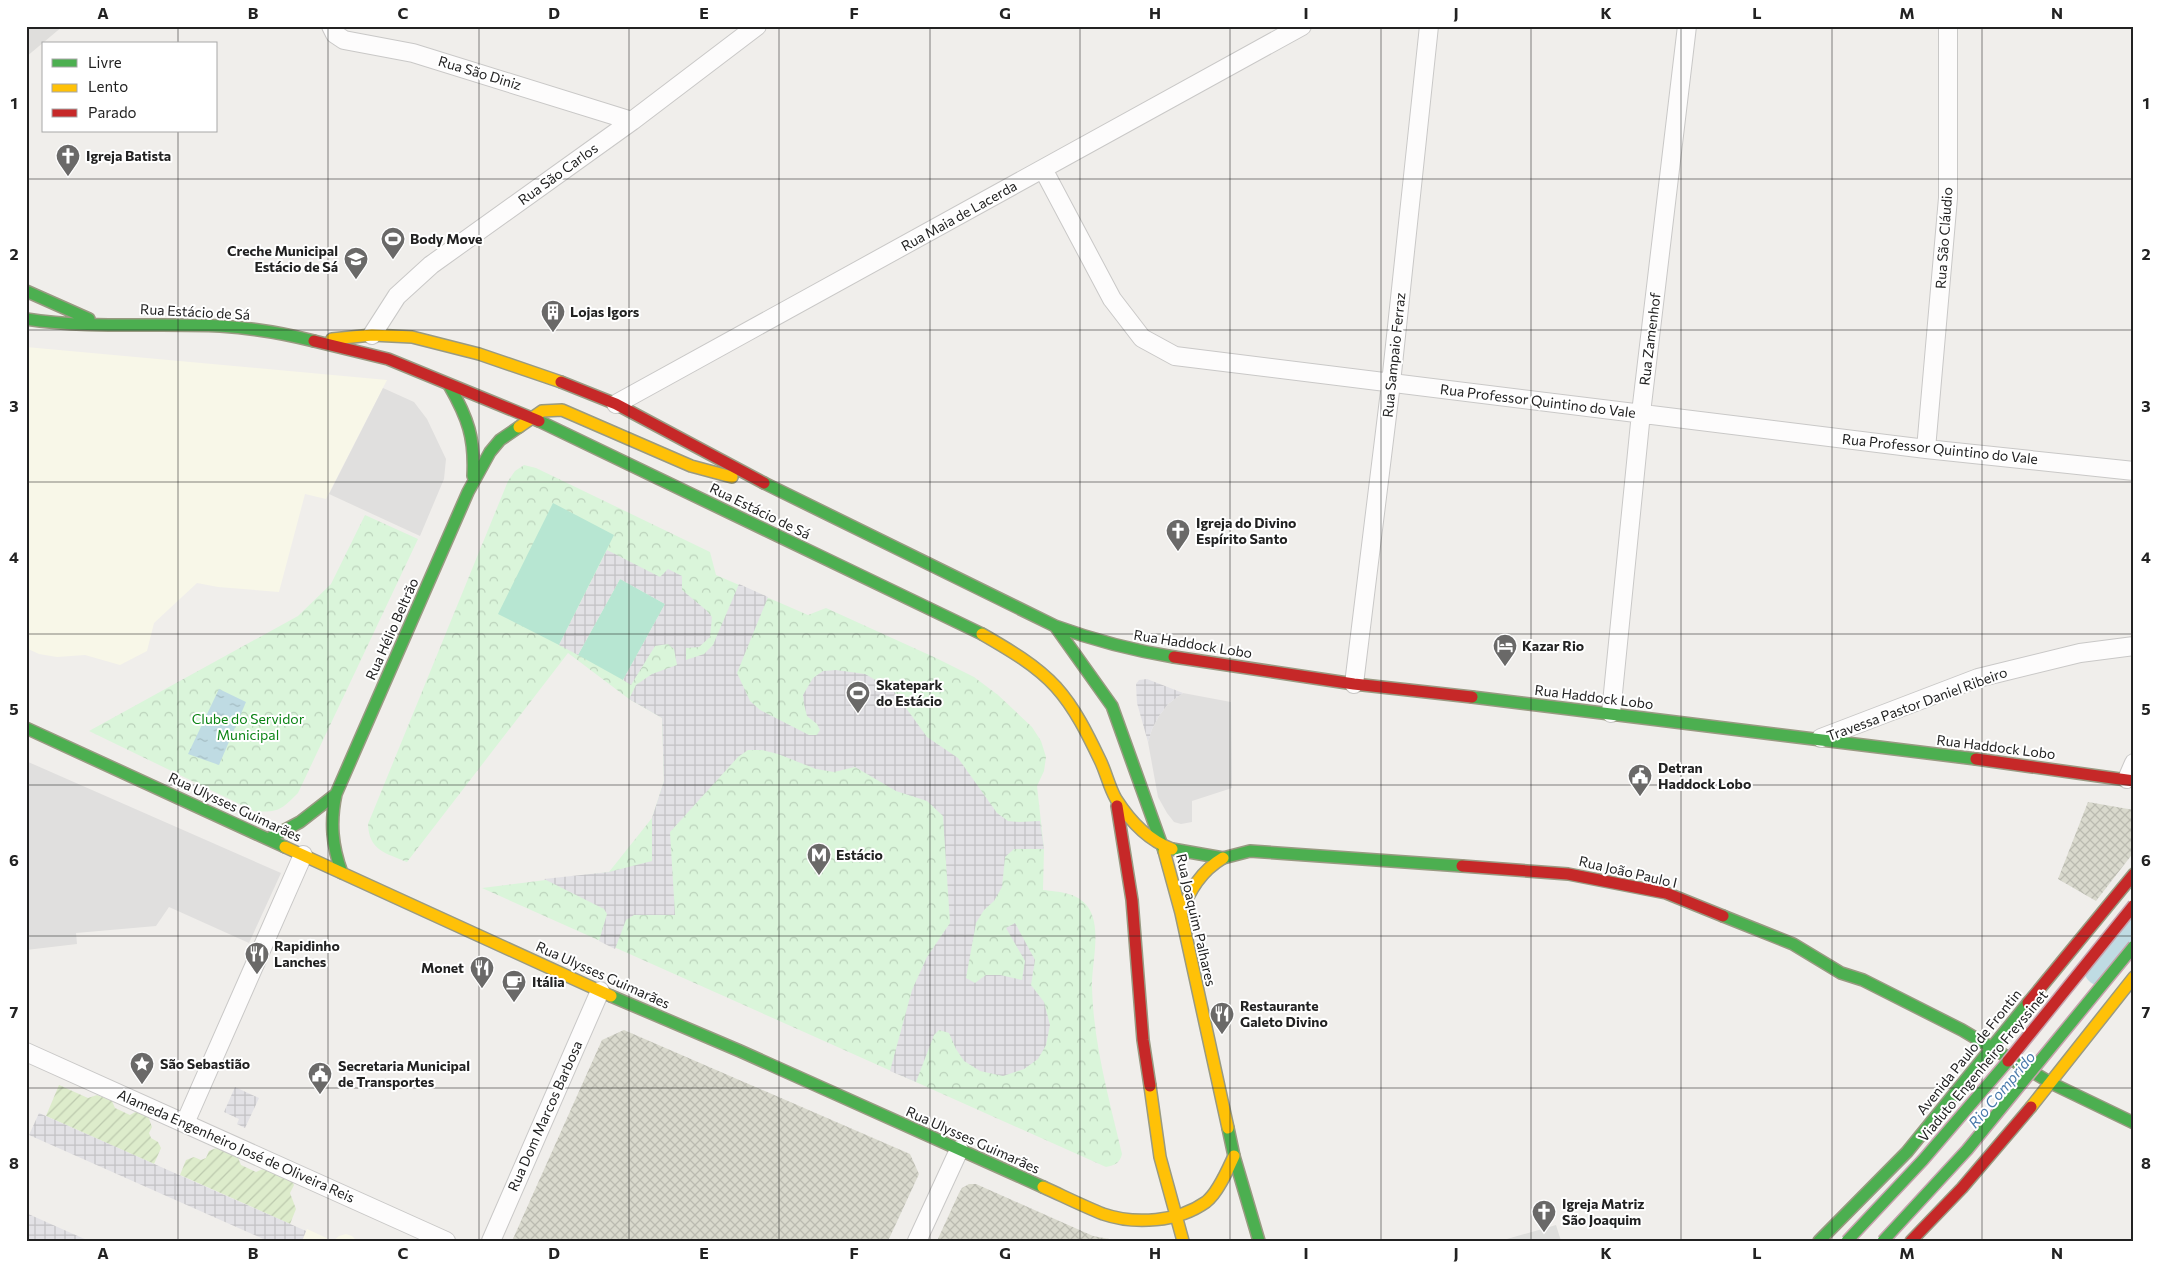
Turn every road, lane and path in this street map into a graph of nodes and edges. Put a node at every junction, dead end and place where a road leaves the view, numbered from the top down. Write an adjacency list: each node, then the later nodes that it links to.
1 (331, 26): 7 (street, Rua São Diniz)
2 (757, 26): 7 (street, Rua São Carlos)
3 (1302, 26): 8 (street, Rua Maia de Lacerda)
4 (1429, 26): 14 (street, Rua Sampaio Ferraz)
5 (1688, 26): 17 (street, Rua Zamenhof)
6 (1948, 26): 19 (street, Rua São Cláudio)
7 (632, 121): 12 (street, Rua São Carlos)
8 (1043, 169): 14 (street, Rua Professor Quintino do Vale); 16 (street, Rua Maia de Lacerda)
9 (26, 291): 11 (main road)
10 (26, 319): 11 (main road, Rua Estácio de Sá)
11 (98, 323): 13 (main road, Rua Estácio de Sá)
12 (372, 335): 13 (main road, Rua Estácio de Sá); 16 (main road, Rua Estácio de Sá)
13 (320, 341): 15 (main road, Rua Estácio de Sá)
14 (1392, 383): 17 (street, Rua Professor Quintino do Vale); 25 (street, Rua Sampaio Ferraz)
15 (449, 385): 18 (main road, Rua Estácio de Sá); 21 (main road)
16 (616, 404): 22 (main road, Rua Estácio de Sá)
17 (1641, 413): 19 (street, Rua Professor Quintino do Vale); 26 (street, Rua Zamenhof)
18 (530, 417): 21 (main road, Rua Hélio Beltrão); 22 (main road); 34 (main road, Rua Estácio de Sá)
19 (1926, 449): 20 (street, Rua Professor Quintino do Vale)
20 (2134, 470)
21 (473, 482): 33 (main road, Rua Hélio Beltrão)
22 (775, 489): 23 (main road, Rua Estácio de Sá)
23 (1055, 626): 25 (main road, Rua Haddock Lobo); 36 (main road, Rua Joaquim Palhares)
24 (2134, 646): 30 (street, Travessa Pastor Daniel Ribeiro)
25 (1354, 684): 26 (main road, Rua Haddock Lobo)
26 (1611, 713): 30 (main road, Rua Haddock Lobo)
27 (26, 728): 29 (main road, Rua Ulysses Guimarães)
28 (26, 734): 29 (street)
29 (44, 736): 35 (main road, Rua Ulysses Guimarães)
30 (1817, 740): 32 (main road, Rua Haddock Lobo)
31 (2134, 762): 32 (street)
32 (2130, 780)
33 (336, 794): 35 (main road); 39 (main road, Rua Hélio Beltrão)
34 (1116, 798): 36 (main road, Rua João Paulo I); 55 (main road)
35 (268, 839): 37 (main road, Rua Ulysses Guimarães)
36 (1162, 846): 38 (main road, Rua João Paulo I); 42 (main road, Rua Joaquim Palhares)
37 (303, 855): 39 (main road, Rua Ulysses Guimarães); 49 (street)
38 (1223, 858): 42 (main road); 46 (main road, Rua João Paulo I)
39 (342, 873): 45 (main road, Rua Ulysses Guimarães)
40 (2134, 874): 46 (main road, Avenida Paulo de Frontin)
41 (2134, 905): 62 (main road, Viaduto Engenheiro Freyssinet, bridge)
42 (1181, 913): 53 (main road, Rua Joaquim Palhares)
43 (2134, 946): 63 (main road, bridge)
44 (2134, 977): 48 (main road)
45 (600, 991): 51 (main road, Rua Ulysses Guimarães); 57 (street, Rua Dom Marcos Barbosa)
46 (1993, 1048): 48 (main road, Rua João Paulo I, bridge); 52 (main road, Avenida Paulo de Frontin)
47 (26, 1052): 49 (street, Alameda Engenheiro José de Oliveira Reis)
48 (2051, 1083): 50 (main road, Rua João Paulo I); 54 (main road)
49 (185, 1123): 56 (street, Alameda Engenheiro José de Oliveira Reis)
50 (2134, 1123)
51 (959, 1150): 55 (main road, Rua Ulysses Guimarães); 58 (street)
52 (1907, 1152): 54 (main road, bridge); 61 (main road, Avenida Paulo de Frontin)
53 (1234, 1156): 55 (main road); 60 (main road, Rua Joaquim Palhares)
54 (1962, 1188): 64 (main road)
55 (1176, 1217): 59 (main road)
56 (446, 1241)
57 (491, 1241)
58 (917, 1241)
59 (1183, 1241)
60 (1259, 1241)
61 (1819, 1241)
62 (1847, 1241)
63 (1883, 1241)
64 (1911, 1241)

